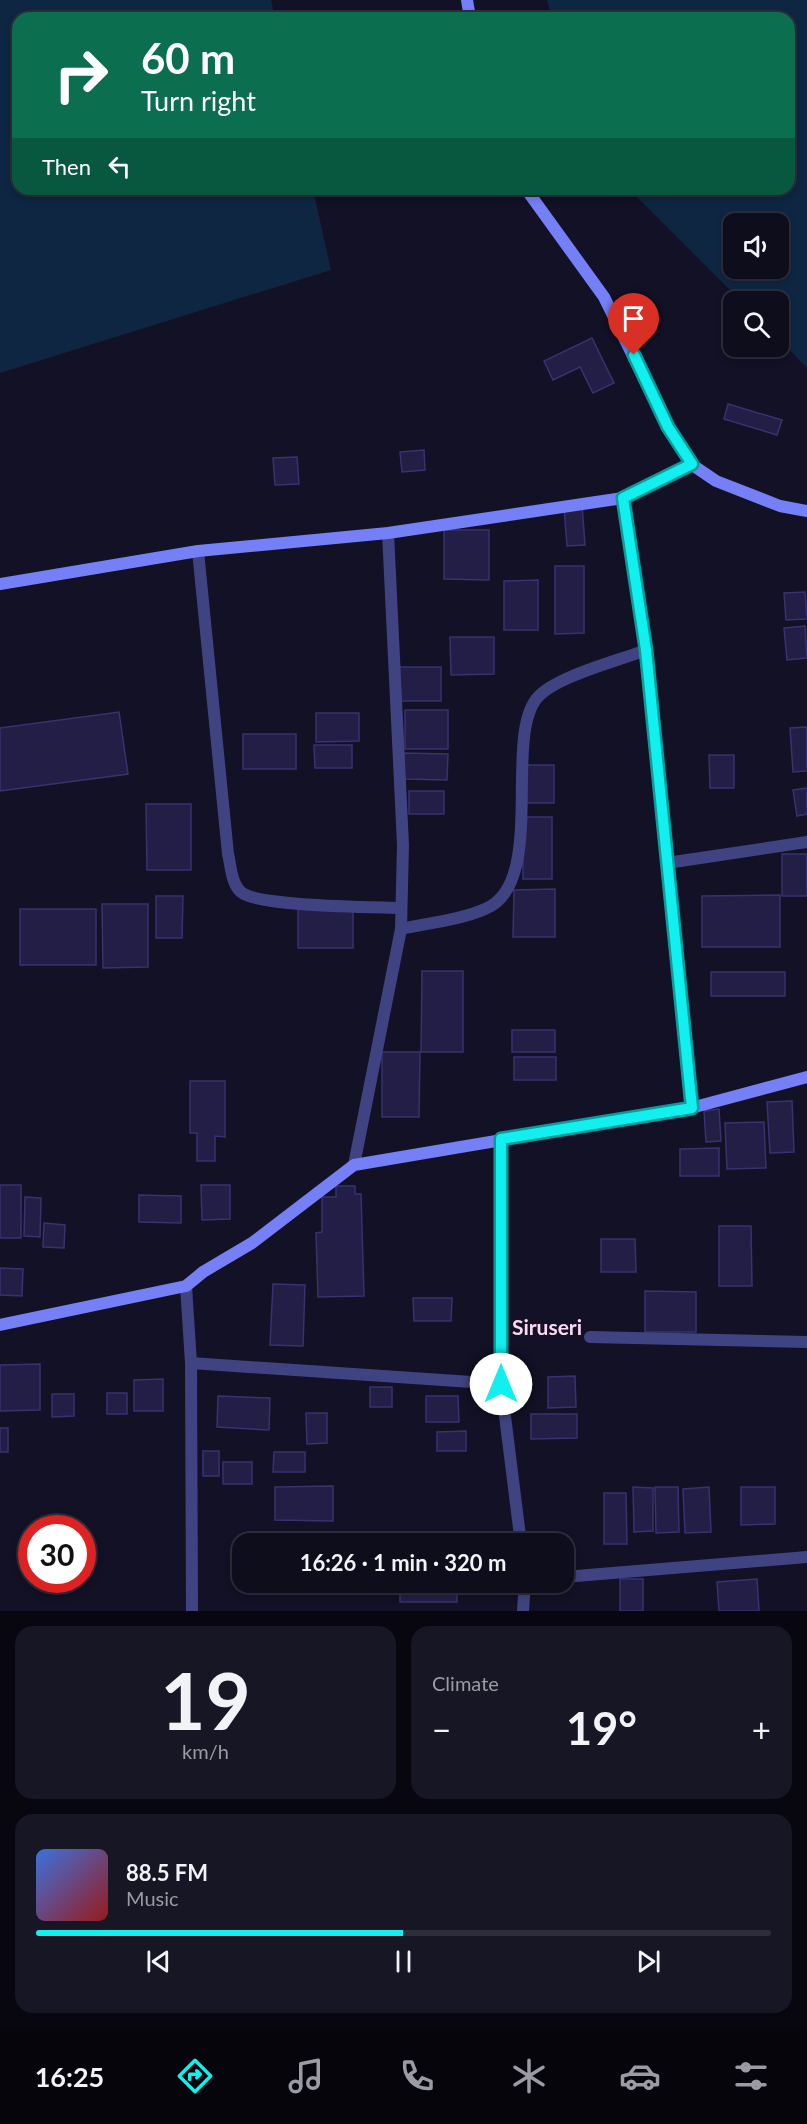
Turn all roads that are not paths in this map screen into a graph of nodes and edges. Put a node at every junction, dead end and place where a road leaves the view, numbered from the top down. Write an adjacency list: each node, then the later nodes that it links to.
1 (530, 195): 2 (street)
2 (692, 464): 3 (street); 4 (street)
3 (623, 498): 5 (street); 8 (street)
4 (807, 511)
5 (388, 532): 6 (street); 11 (street)
6 (198, 551): 7 (street); 11 (street)
7 (0, 584)
8 (646, 650): 10 (street); 12 (street)
9 (807, 842): 10 (street)
10 (667, 863): 14 (street)
11 (401, 908): 12 (street)
12 (401, 929): 16 (street)
13 (807, 1077): 14 (street)
14 (692, 1108): 15 (street)
15 (501, 1139): 16 (street); 22 (street)
16 (354, 1165): 17 (street)
17 (186, 1286): 18 (street); 21 (street)
18 (0, 1325)
19 (590, 1337): 20 (street)
20 (807, 1342)
21 (191, 1363): 22 (street); 27 (street)
22 (501, 1384): 23 (street)
23 (520, 1533)
24 (807, 1557): 25 (street)
25 (574, 1576)
26 (524, 1593): 28 (street)
27 (192, 1611)
28 (523, 1611)

